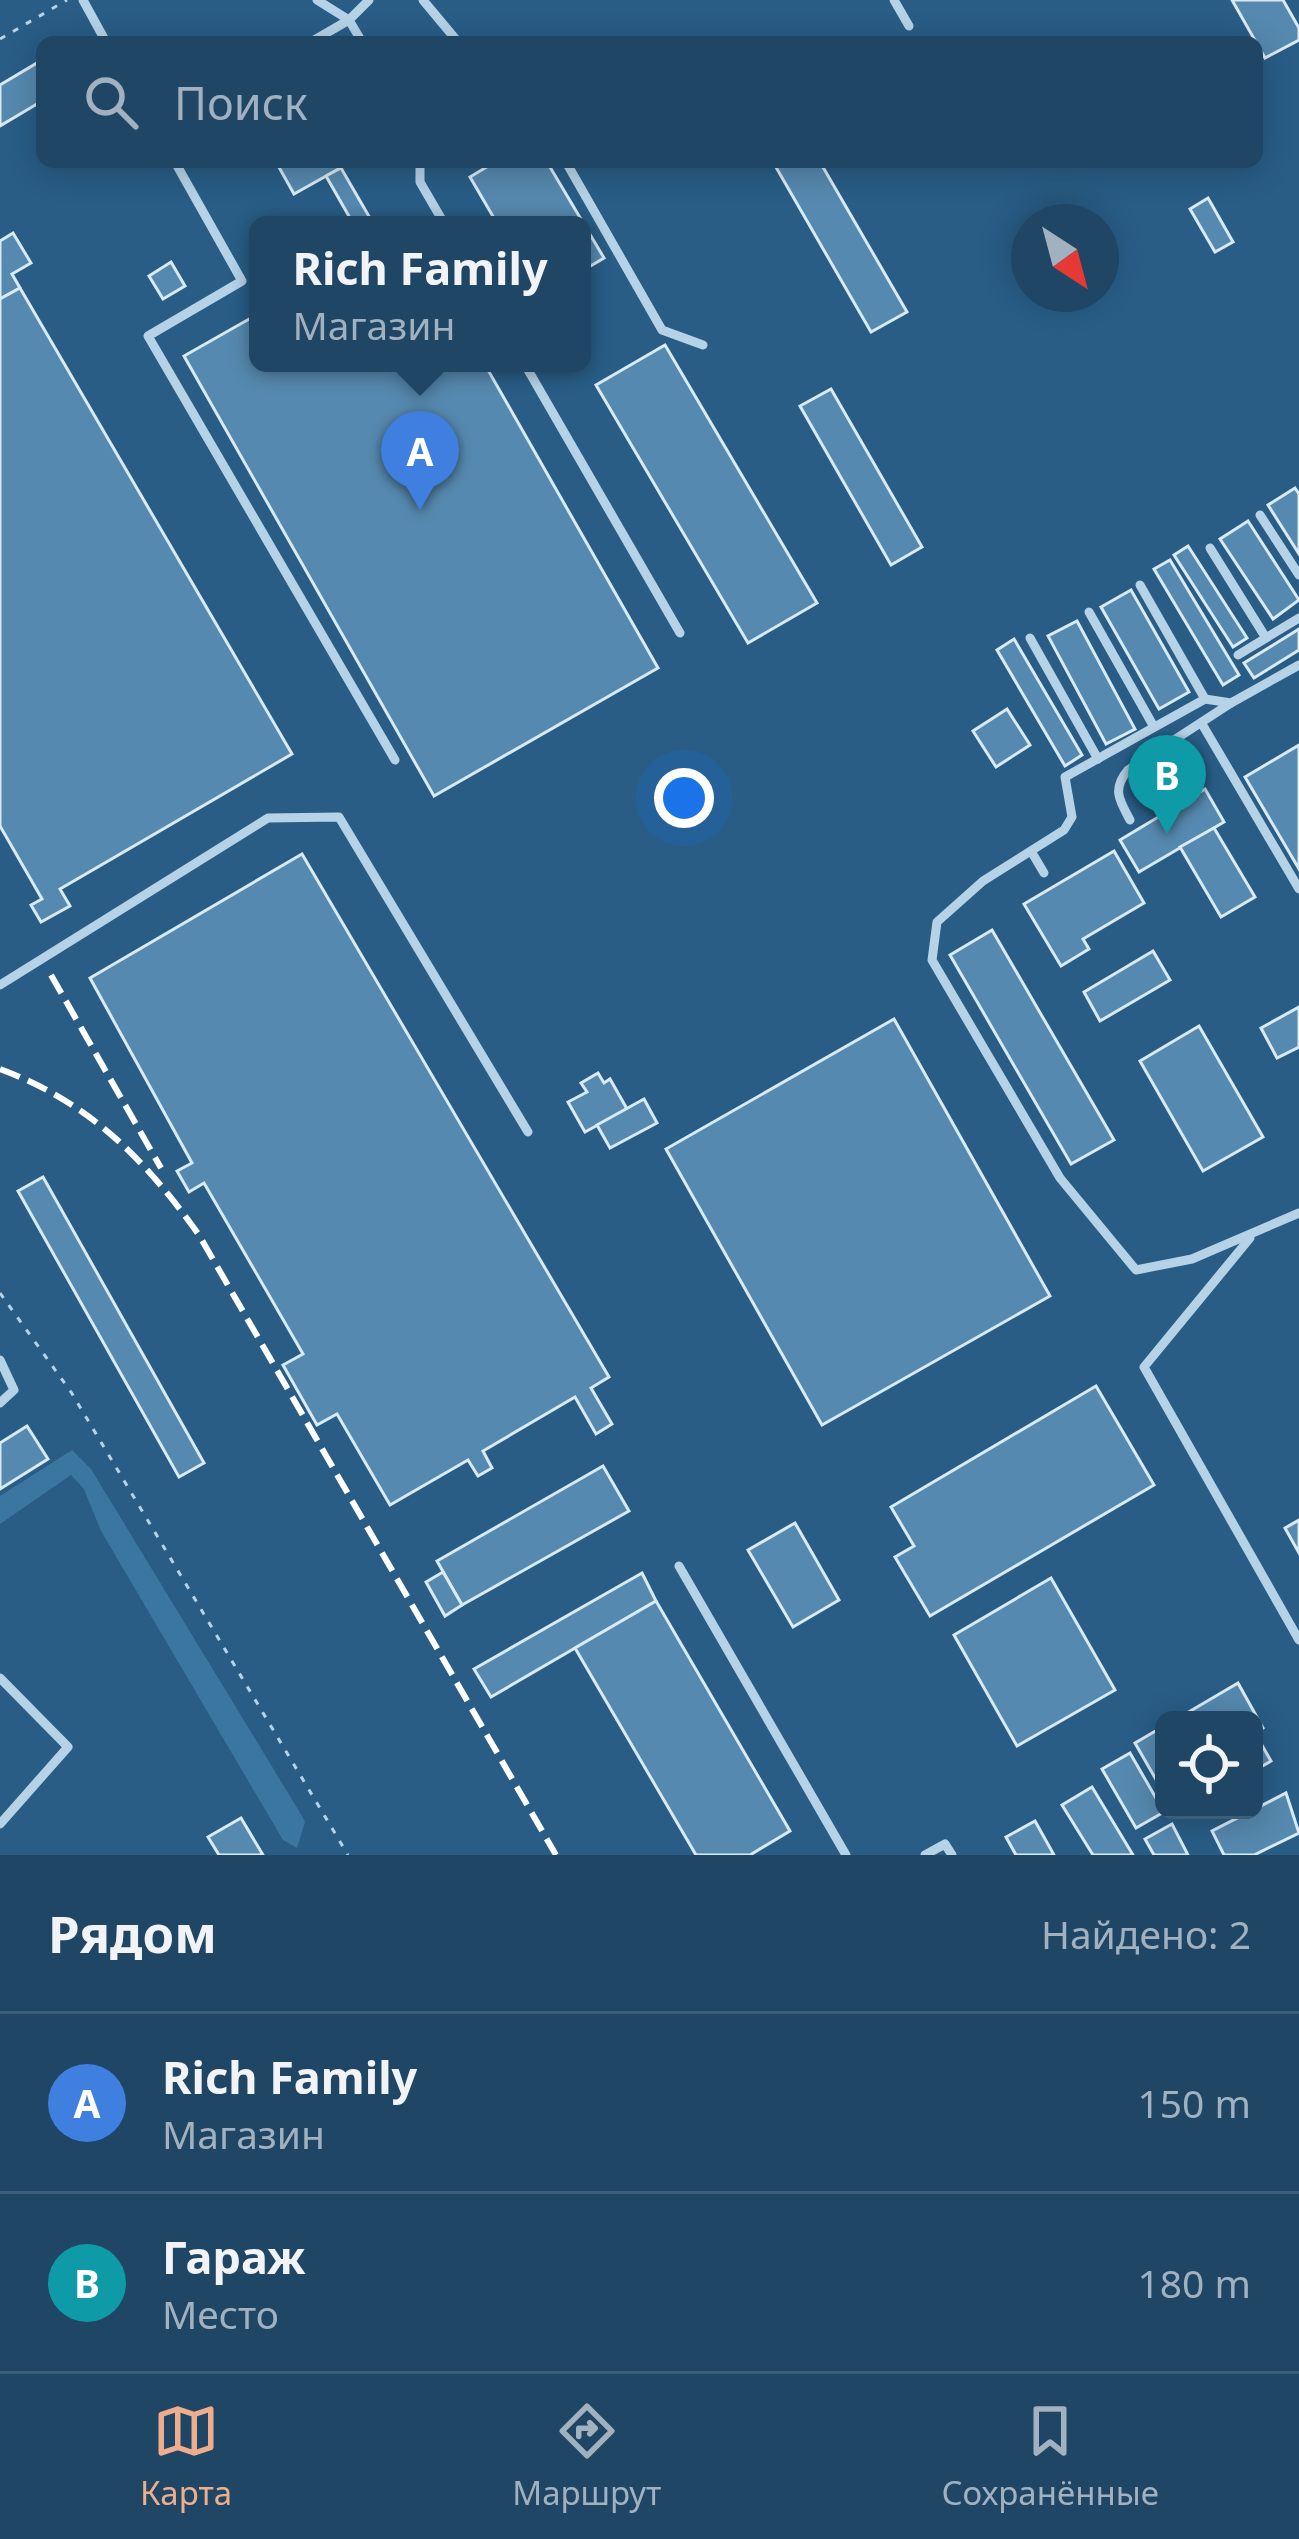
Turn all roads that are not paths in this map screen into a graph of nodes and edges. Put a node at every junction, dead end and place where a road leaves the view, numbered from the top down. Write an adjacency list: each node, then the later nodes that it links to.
1 (83, 0): 8 (lane)
2 (317, 0): 6 (lane)
3 (369, 0): 6 (lane)
4 (423, 0): 11 (lane)
5 (894, 0): 7 (lane)
6 (349, 20): 9 (lane); 10 (lane)
7 (909, 26)
8 (103, 36)
9 (321, 36)
10 (358, 36)
11 (453, 36)
12 (178, 168): 34 (lane)
13 (420, 168): 15 (lane)
14 (569, 168): 16 (lane)
15 (440, 216)
16 (703, 345)
17 (529, 372): 24 (lane)
18 (1260, 514): 20 (lane)
19 (1210, 548): 26 (lane)
20 (1299, 575)
21 (1140, 585): 29 (lane)
22 (1089, 612): 32 (lane)
23 (1299, 618): 26 (lane)
24 (680, 633)
25 (1030, 638): 33 (lane)
26 (1266, 638): 27 (lane)
27 (1238, 655)
28 (1299, 665): 30 (lane)
29 (1204, 699): 30 (lane); 32 (lane)
30 (1232, 704): 31 (lane)
31 (1202, 724): 35 (lane); 38 (lane)
32 (1154, 727): 33 (lane)
33 (1098, 759): 36 (lane)
34 (395, 760)
35 (1130, 820)
36 (1031, 851): 37 (lane); 42 (lane)
37 (1044, 873)
38 (1299, 889)
39 (0, 985): 40 (lane)
40 (528, 1132)
41 (1299, 1213): 42 (lane)
42 (1255, 1233): 46 (lane)
43 (0, 1360): 44 (lane)
44 (0, 1403)
45 (679, 1566): 49 (lane)
46 (1299, 1640)
47 (0, 1678): 48 (lane)
48 (0, 1824)
49 (846, 1855)
50 (926, 1855): 51 (lane)
51 (952, 1855)

